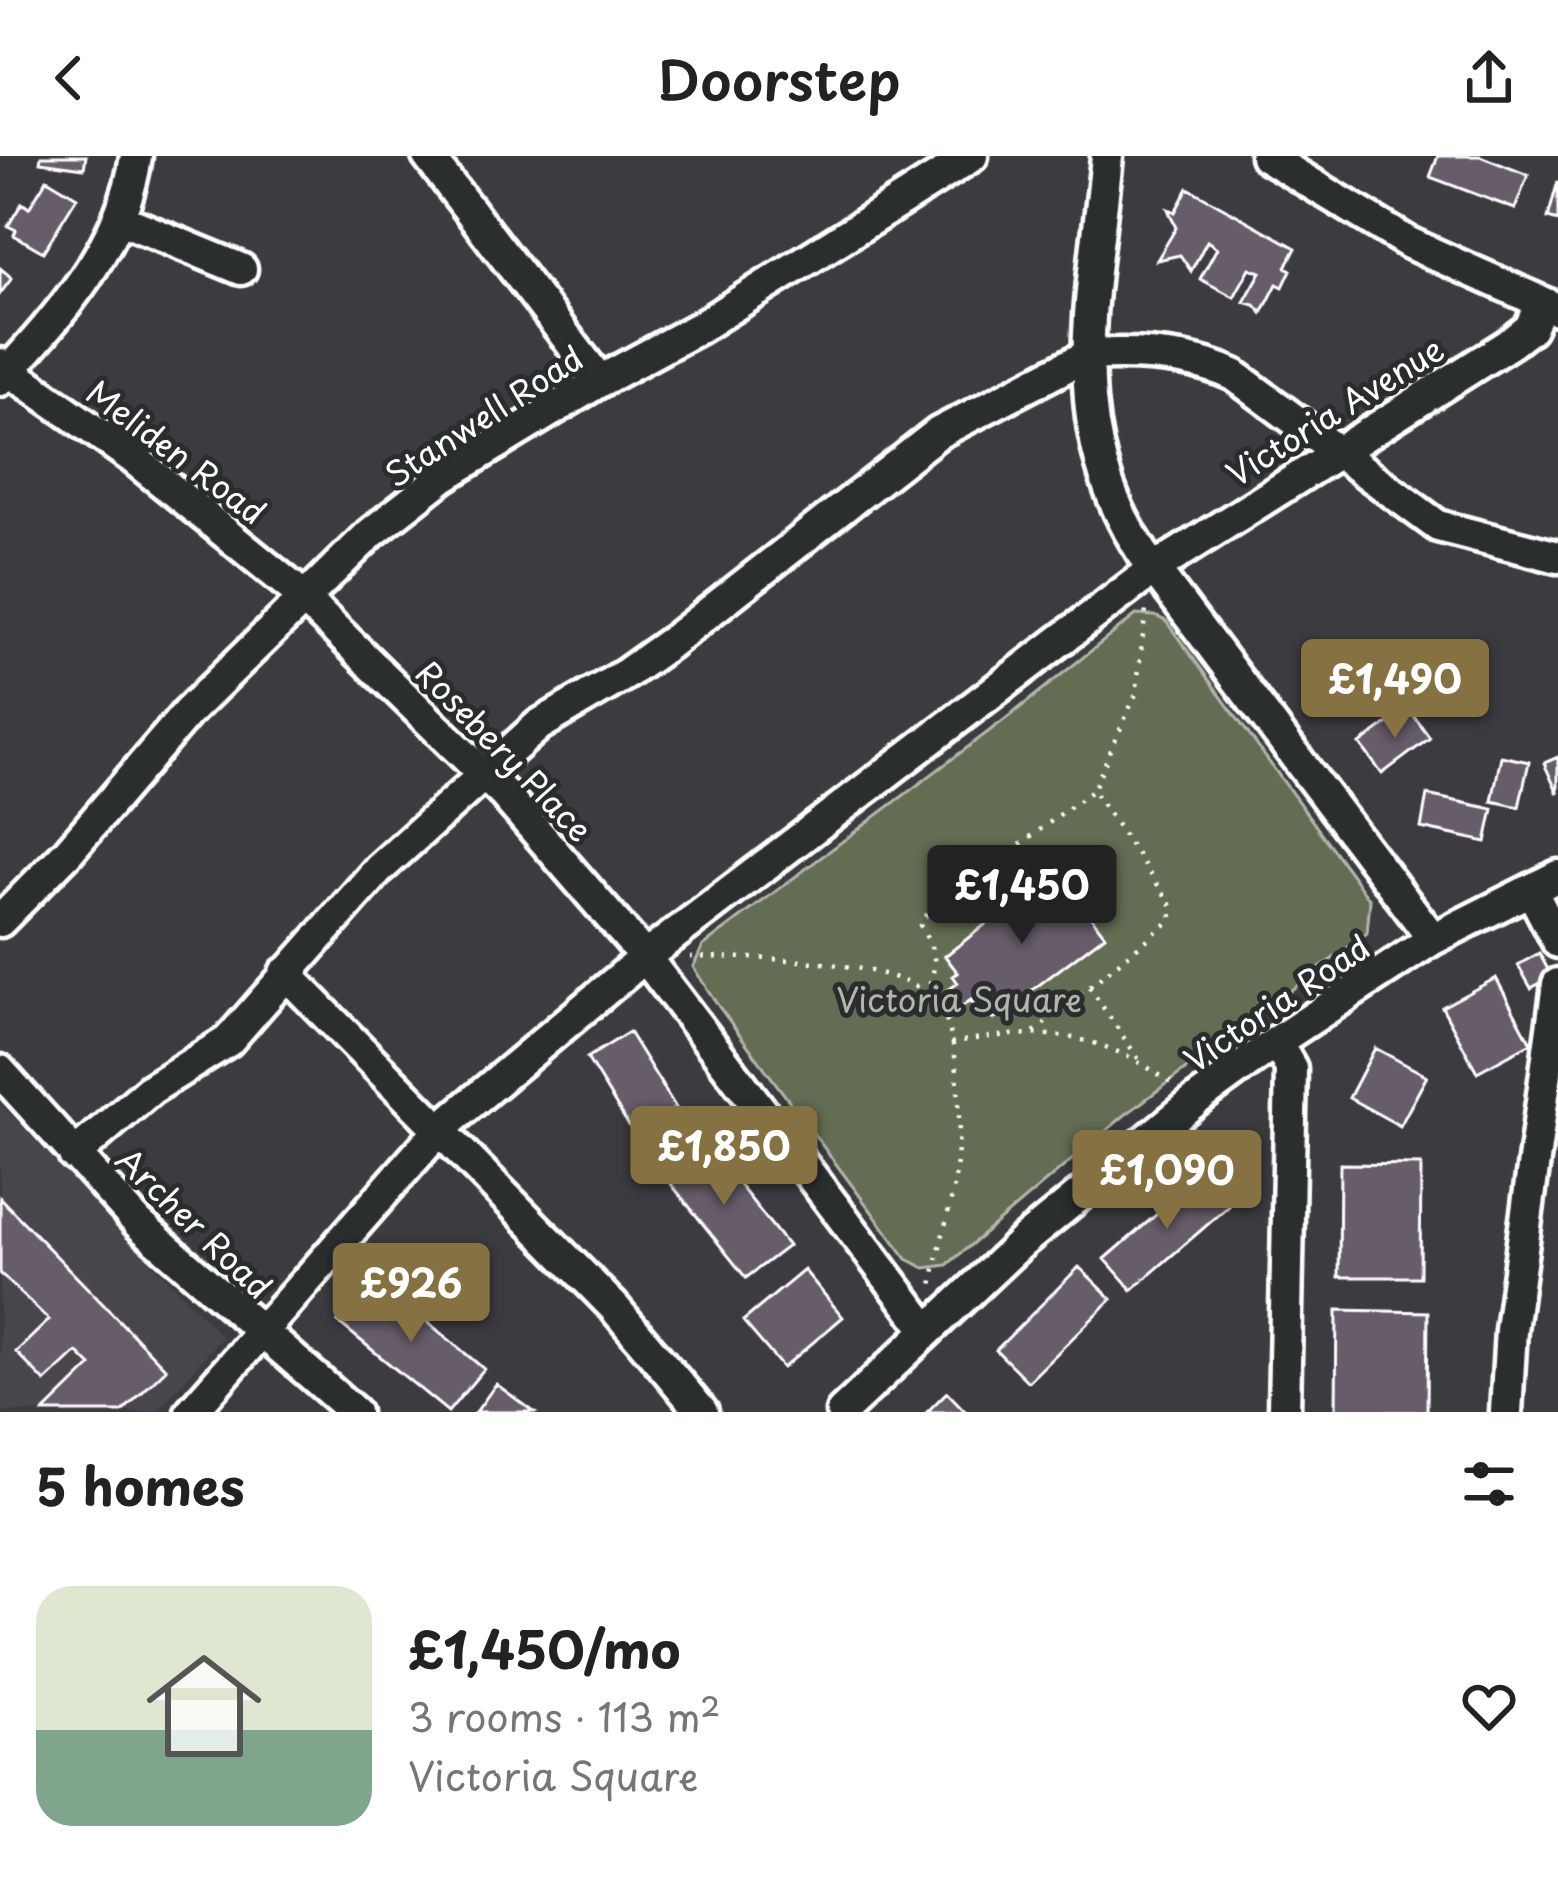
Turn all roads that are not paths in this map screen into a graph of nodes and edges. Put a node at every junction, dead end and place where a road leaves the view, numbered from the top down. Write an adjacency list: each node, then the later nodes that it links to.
1 (136, 156): 6 (street)
2 (428, 156): 11 (street)
3 (972, 156): 11 (street, Stanwell Road)
4 (1108, 156): 9 (street)
5 (1266, 156): 8 (street)
6 (120, 219): 7 (street); 10 (street)
7 (241, 269)
8 (1549, 307): 12 (street, Victoria Avenue)
9 (1088, 355): 12 (street); 14 (street); 16 (street)
10 (3, 372): 15 (street, Meliden Road)
11 (600, 381): 15 (street, Stanwell Road)
12 (1336, 451): 13 (street); 14 (street, Victoria Avenue)
13 (1558, 557)
14 (1154, 569): 19 (street); 21 (street)
15 (305, 601): 16 (street, Rosebery Place); 18 (street, Stanwell Road)
16 (484, 775): 21 (street, Rosebery Place); 22 (street)
17 (1544, 883): 19 (street, Victoria Road); 20 (street)
18 (0, 921)
19 (1433, 940): 24 (street, Victoria Road)
20 (1558, 942)
21 (645, 957): 26 (street); 28 (street)
22 (285, 973): 26 (street); 27 (street)
23 (1558, 984): 35 (street)
24 (1276, 1042): 28 (street, Victoria Road); 34 (street)
25 (0, 1071): 27 (street, Archer Road)
26 (439, 1130): 29 (street); 32 (street)
27 (74, 1155): 29 (street, Archer Road)
28 (927, 1329): 33 (street, Victoria Road)
29 (261, 1334): 30 (street); 31 (street, Archer Road)
30 (191, 1412)
31 (354, 1412)
32 (702, 1412)
33 (842, 1412)
34 (1284, 1412)
35 (1506, 1412)

